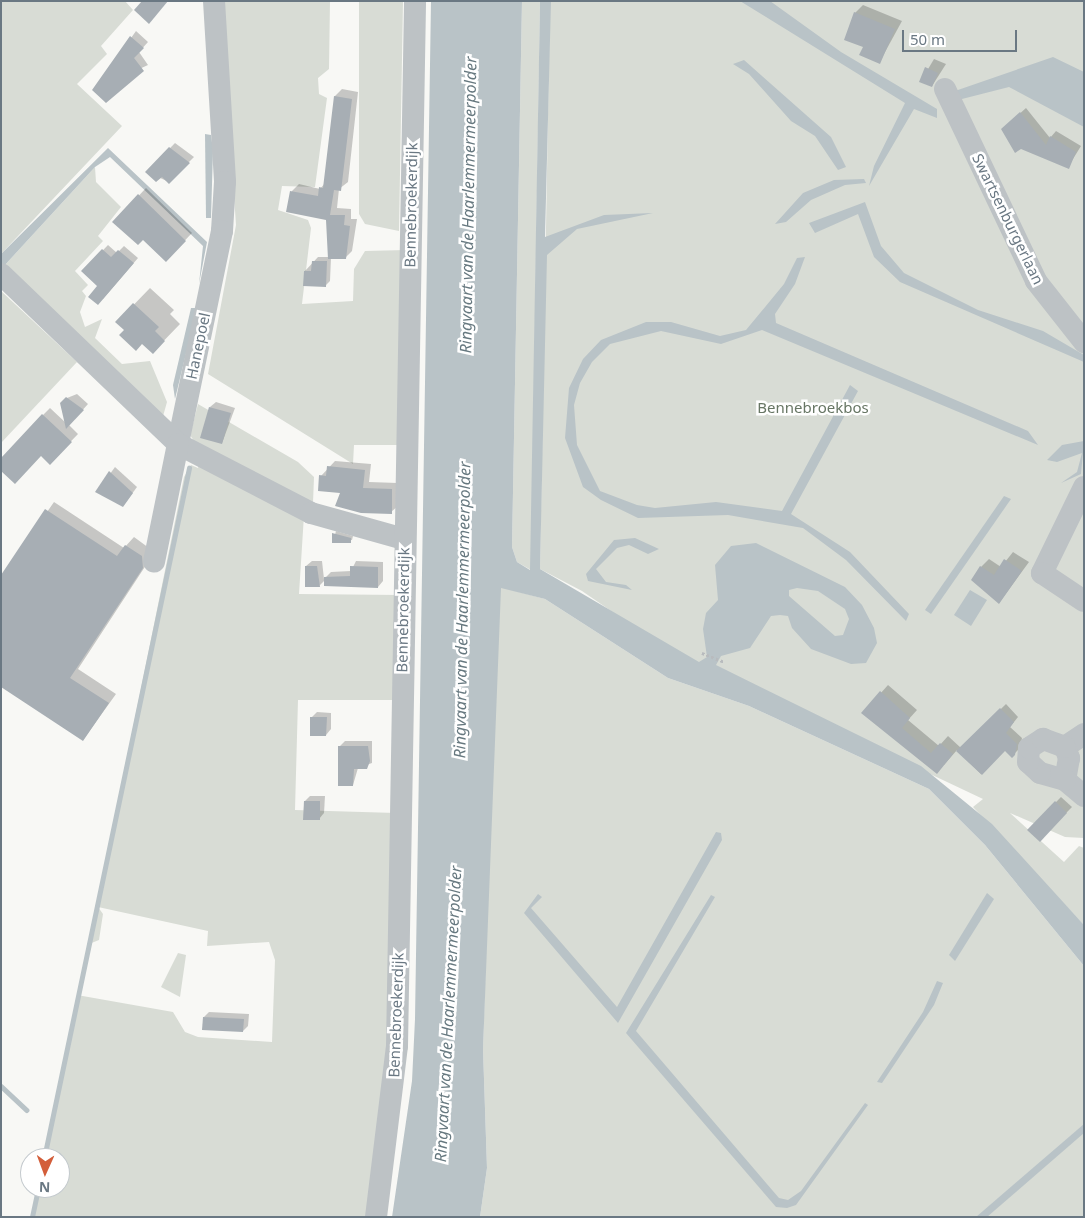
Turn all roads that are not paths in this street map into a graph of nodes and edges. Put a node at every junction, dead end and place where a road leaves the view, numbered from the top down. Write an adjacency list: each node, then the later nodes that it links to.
1 (214, 1): 6 (street, Hanepoel)
2 (415, 1): 8 (street, Bennebroekerdijk)
3 (945, 89): 5 (street, Swartsenburgerlaan)
4 (1, 274): 6 (street)
5 (1084, 342)
6 (178, 444): 8 (street); 9 (street, Hanepoel)
7 (1084, 487): 10 (street)
8 (404, 540): 15 (street, Bennebroekerdijk)
9 (154, 562)
10 (1084, 600)
11 (1084, 734): 12 (street)
12 (1066, 747): 13 (street); 13 (street)
13 (1065, 780): 14 (street)
14 (1084, 796)
15 (376, 1217)

